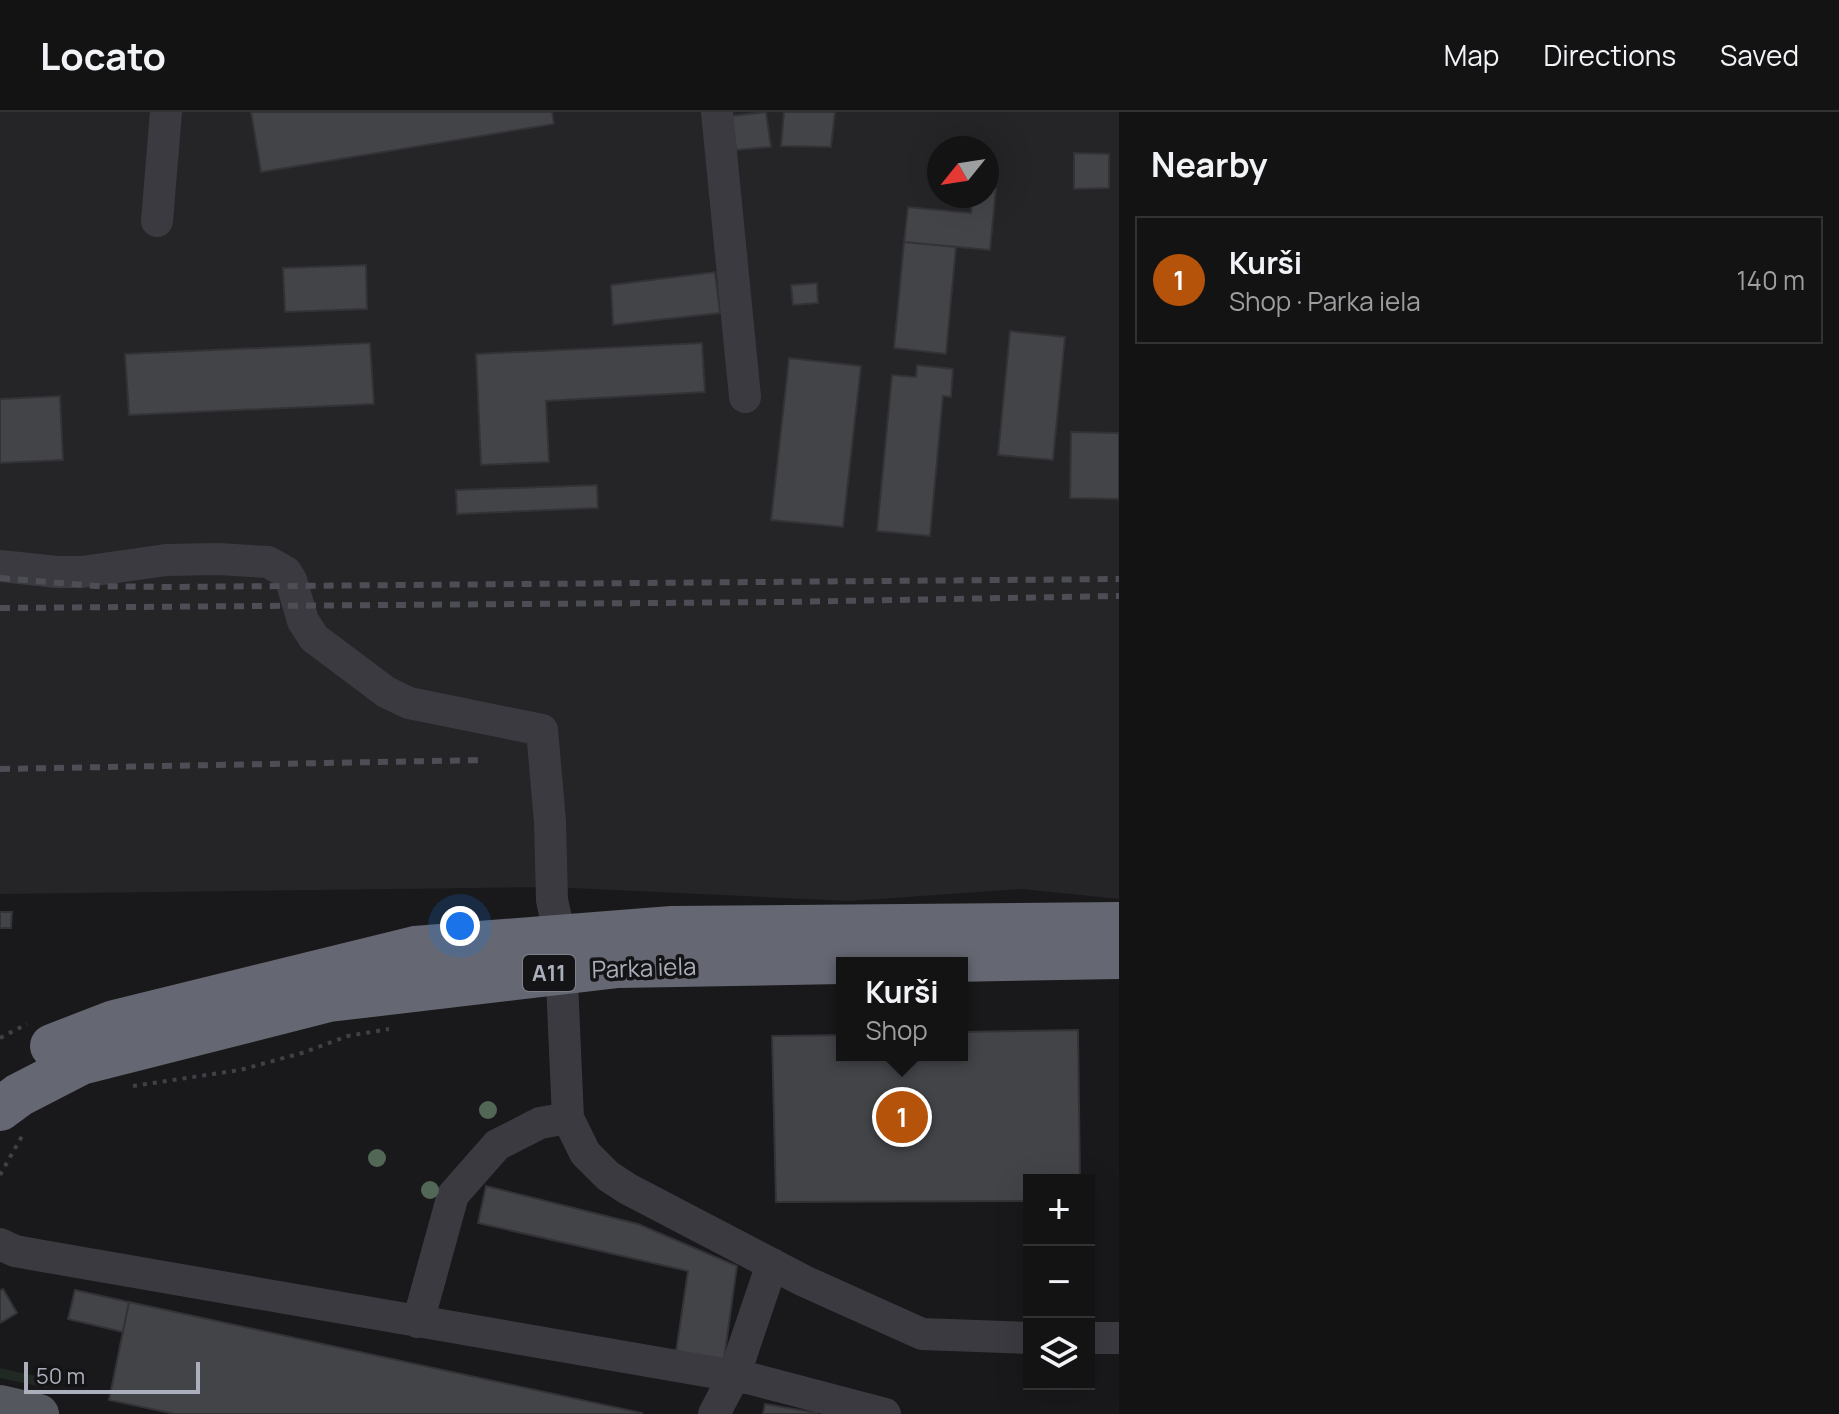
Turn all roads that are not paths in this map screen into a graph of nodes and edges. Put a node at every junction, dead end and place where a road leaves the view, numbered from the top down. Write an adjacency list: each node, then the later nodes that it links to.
1 (166, 112): 3 (street)
2 (717, 112): 4 (street)
3 (157, 221)
4 (745, 397)
5 (0, 566): 7 (street)
6 (1119, 924): 7 (highway, Parka iela / A11)
7 (561, 954): 10 (highway, Parka iela / A11); 11 (highway, Parka iela / A11); 12 (street); 13 (highway, Parka iela / A11)
8 (1119, 957): 9 (highway, Parka iela / A11)
9 (968, 960)
10 (836, 962)
11 (0, 1074)
12 (568, 1118): 15 (street); 16 (street)
13 (13, 1120)
14 (0, 1244): 16 (street)
15 (772, 1264): 17 (street); 20 (street)
16 (418, 1322): 20 (street)
17 (1023, 1338)
18 (1095, 1338): 19 (street)
19 (1119, 1338)
20 (734, 1376): 23 (street); 24 (street)
21 (0, 1405): 22 (main road)
22 (39, 1414)
23 (714, 1414)
24 (885, 1414)

